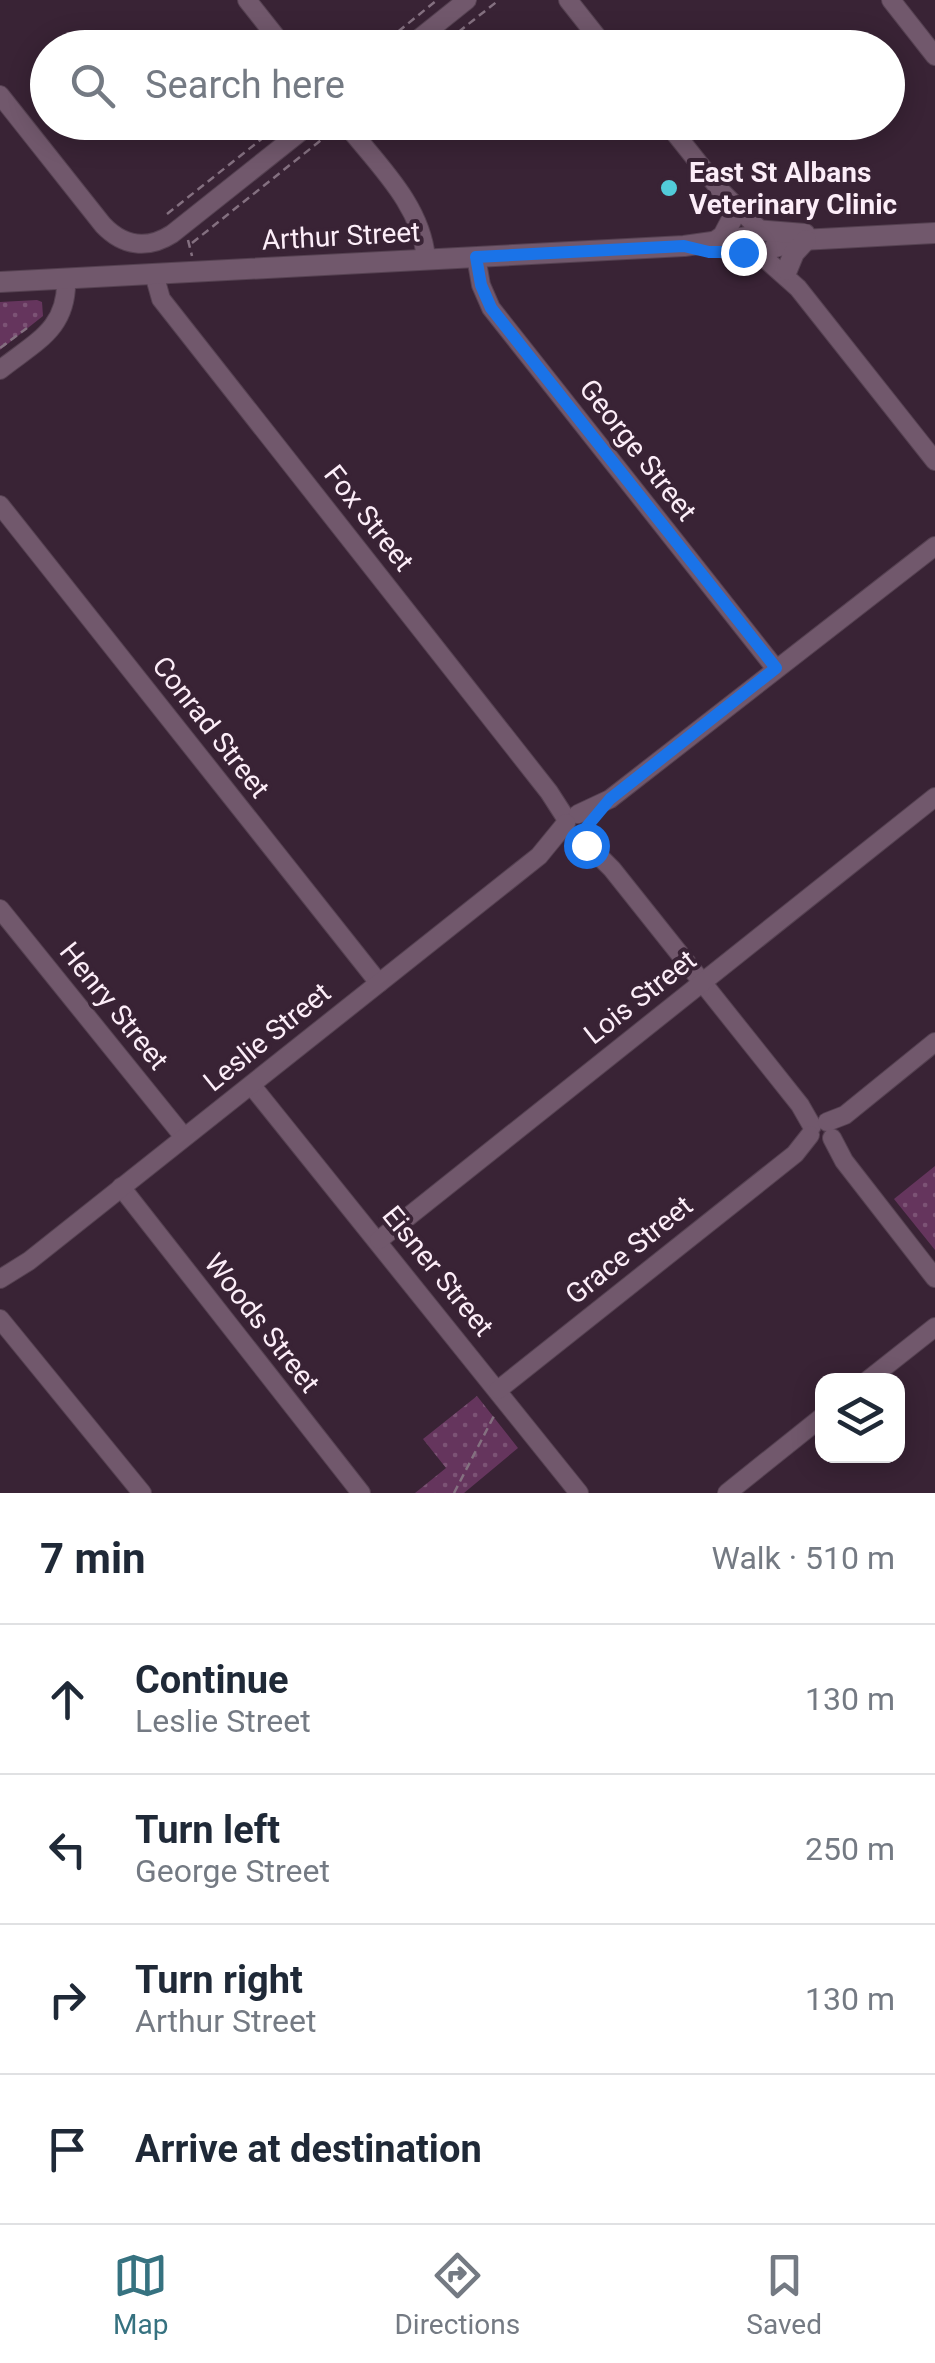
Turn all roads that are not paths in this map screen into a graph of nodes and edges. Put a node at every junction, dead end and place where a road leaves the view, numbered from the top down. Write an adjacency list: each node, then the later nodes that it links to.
1 (247, 0): 5 (street)
2 (467, 0): 6 (street)
3 (568, 0): 7 (street)
4 (891, 0): 8 (street)
5 (270, 30)
6 (430, 30)
7 (592, 30)
8 (935, 56)
9 (0, 96): 10 (street)
10 (30, 134)
11 (35, 140): 12 (street)
12 (311, 140)
13 (343, 140): 24 (street)
14 (680, 140): 15 (street)
15 (721, 191): 16 (street); 20 (street)
16 (734, 215): 20 (street); 21 (street)
17 (935, 233): 18 (street, Arthur Street)
18 (857, 237): 19 (street, Arthur Street); 20 (street, Arthur Street)
19 (806, 240): 20 (street, Arthur Street); 27 (street)
20 (761, 242): 21 (street, Arthur Street); 22 (street, Arthur Street); 27 (street)
21 (713, 243): 22 (street, Arthur Street)
22 (684, 246): 23 (street, Arthur Street)
23 (476, 257): 24 (street, Arthur Street); 33 (street, George Street)
24 (426, 259): 25 (street, Arthur Street)
25 (154, 274): 26 (street, Arthur Street); 35 (street, Fox Street)
26 (66, 279): 28 (street, Arthur Street); 29 (street)
27 (792, 279): 30 (street)
28 (0, 282)
29 (0, 370)
30 (935, 461)
31 (0, 505): 38 (street, Conrad Street)
32 (932, 547): 33 (street, Leslie Street)
33 (776, 668): 35 (street, Leslie Street)
34 (935, 797): 37 (street, Lois Street)
35 (577, 825): 37 (street, Fox Street); 38 (street, Leslie Street)
36 (0, 909): 42 (street, Henry Street)
37 (703, 982): 41 (street, Fox Street); 44 (street, Lois Street)
38 (379, 983): 40 (street, Leslie Street)
39 (935, 1042): 41 (street, Grace Street)
40 (252, 1086): 42 (street, Leslie Street); 44 (street, Eisner Street)
41 (824, 1130): 46 (street, Fox Street); 54 (street, Grace Street)
42 (184, 1137): 43 (street, Leslie Street)
43 (121, 1187): 45 (street, Leslie Street); 57 (street, Woods Street)
44 (378, 1240): 54 (street, Eisner Street)
45 (29, 1261): 47 (street, Leslie Street); 48 (street, Leslie Street)
46 (935, 1278)
47 (0, 1279)
48 (0, 1295)
49 (0, 1304): 52 (street)
50 (0, 1319): 52 (street)
51 (935, 1327): 53 (street)
52 (20, 1340): 56 (street)
53 (877, 1373)
54 (498, 1390): 58 (street, Eisner Street)
55 (815, 1423): 59 (street)
56 (142, 1493)
57 (361, 1493)
58 (579, 1493)
59 (728, 1493)

